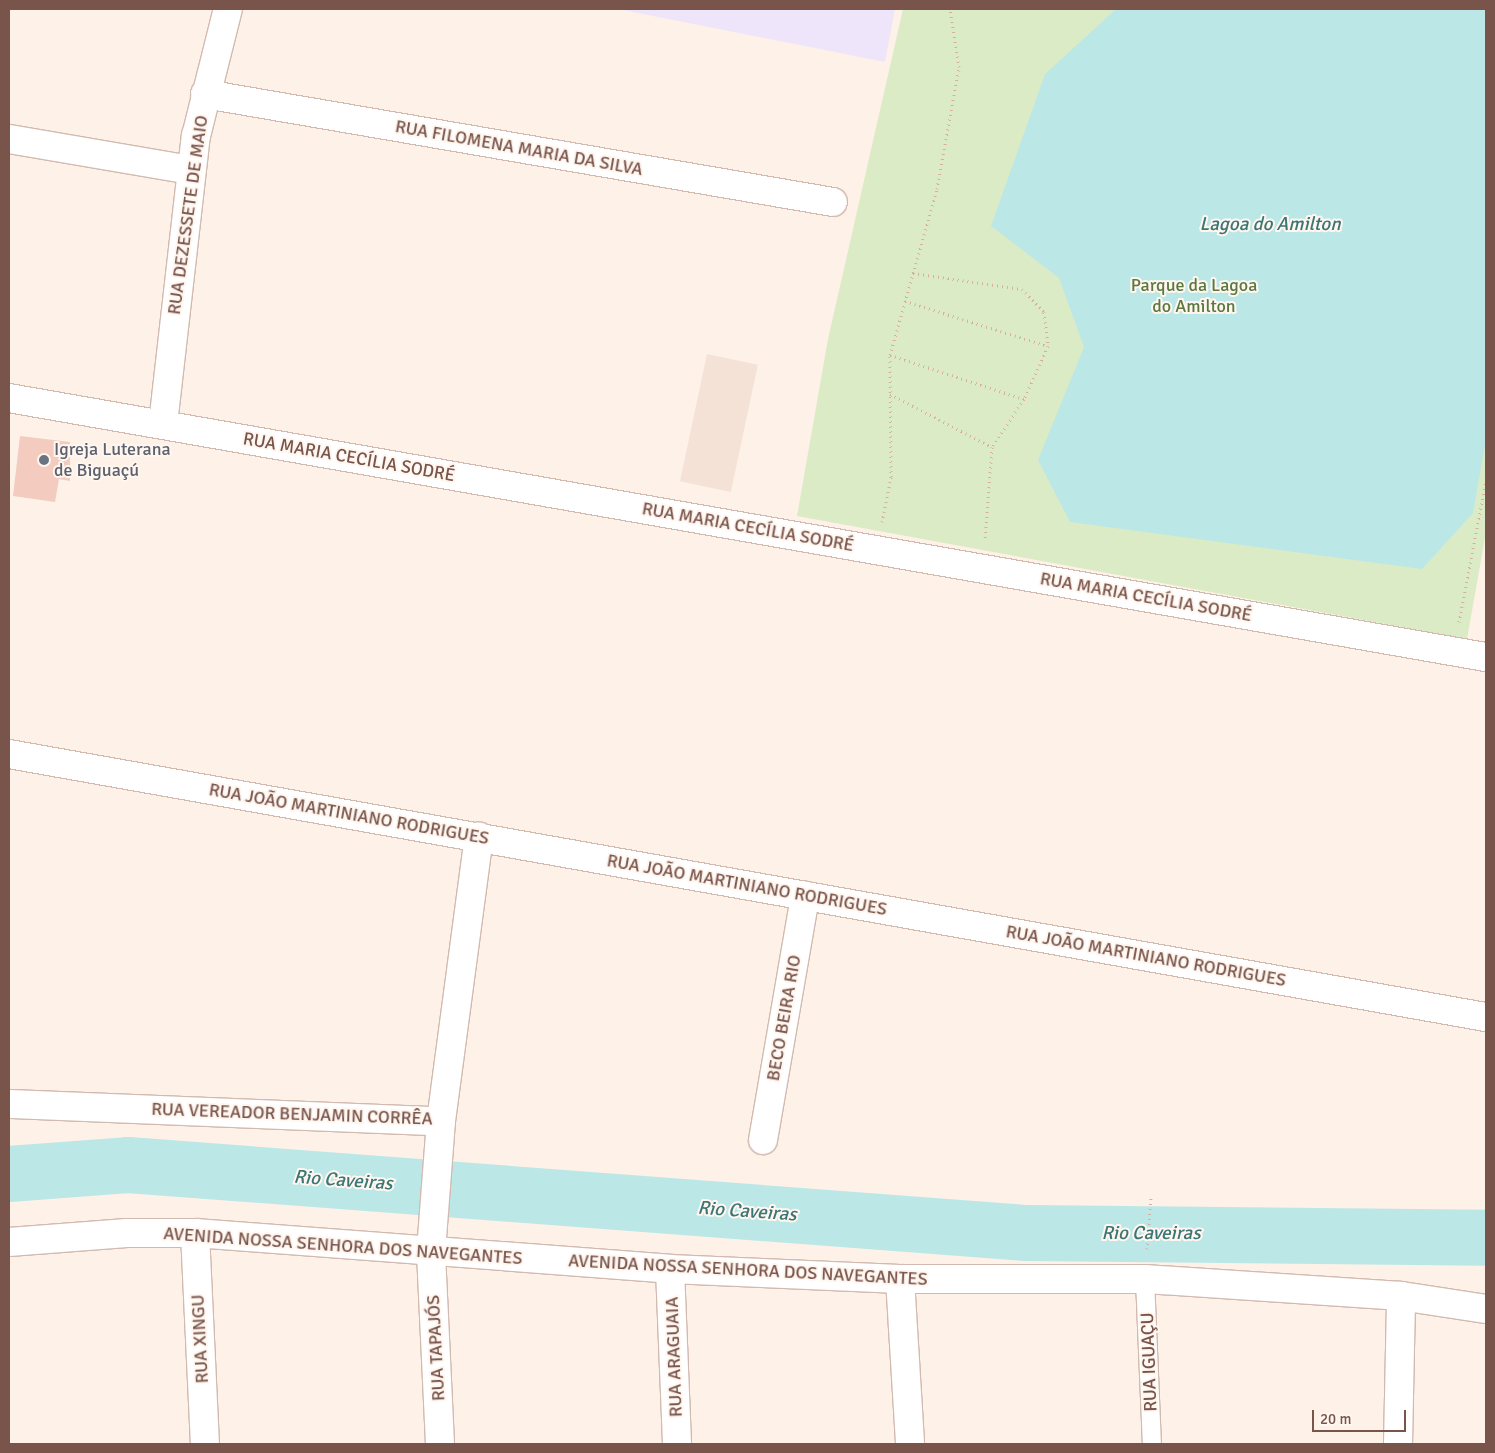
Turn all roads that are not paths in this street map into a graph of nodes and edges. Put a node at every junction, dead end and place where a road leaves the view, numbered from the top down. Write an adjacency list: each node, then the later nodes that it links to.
1 (228, 9): 2 (street, RUA DEZESSETE DE MAIO)
2 (205, 94): 4 (street, RUA DEZESSETE DE MAIO); 5 (street, RUA FILOMENA MARIA DA SILVA)
3 (9, 139): 4 (street)
4 (191, 170): 7 (street, RUA DEZESSETE DE MAIO)
5 (833, 202)
6 (9, 398): 7 (street, RUA MARIA CECÍLIA SODRÉ)
7 (162, 424): 8 (street, RUA MARIA CECÍLIA SODRÉ)
8 (1486, 657)
9 (9, 754): 10 (street, RUA JOÃO MARTINIANO RODRIGUES)
10 (479, 837): 11 (street, RUA JOÃO MARTINIANO RODRIGUES); 14 (street, RUA VEREADOR BENJAMIN CORRÊA)
11 (805, 896): 12 (street, RUA JOÃO MARTINIANO RODRIGUES); 15 (street, BECO BEIRA RIO)
12 (1486, 1017)
13 (9, 1104): 14 (street, RUA VEREADOR BENJAMIN CORRÊA)
14 (440, 1129): 18 (street, RUA TAPAJÓS)
15 (763, 1140)
16 (195, 1233): 17 (street, AVENIDA NOSSA SENHORA DOS NAVEGANTES); 18 (street, AVENIDA NOSSA SENHORA DOS NAVEGANTES); 24 (street, RUA XINGU)
17 (9, 1242)
18 (431, 1251): 19 (street, AVENIDA NOSSA SENHORA DOS NAVEGANTES); 25 (street, RUA TAPAJÓS)
19 (670, 1269): 21 (street, AVENIDA NOSSA SENHORA DOS NAVEGANTES); 26 (street, RUA ARAGUAIA)
20 (1146, 1269): 21 (street, AVENIDA NOSSA SENHORA DOS NAVEGANTES); 22 (street, AVENIDA NOSSA SENHORA DOS NAVEGANTES); 28 (lane, RUA IGUAÇU)
21 (900, 1279): 27 (street)
22 (1401, 1296): 23 (street, AVENIDA NOSSA SENHORA DOS NAVEGANTES); 29 (street)
23 (1486, 1309)
24 (205, 1444)
25 (440, 1444)
26 (677, 1444)
27 (910, 1444)
28 (1152, 1444)
29 (1398, 1444)

